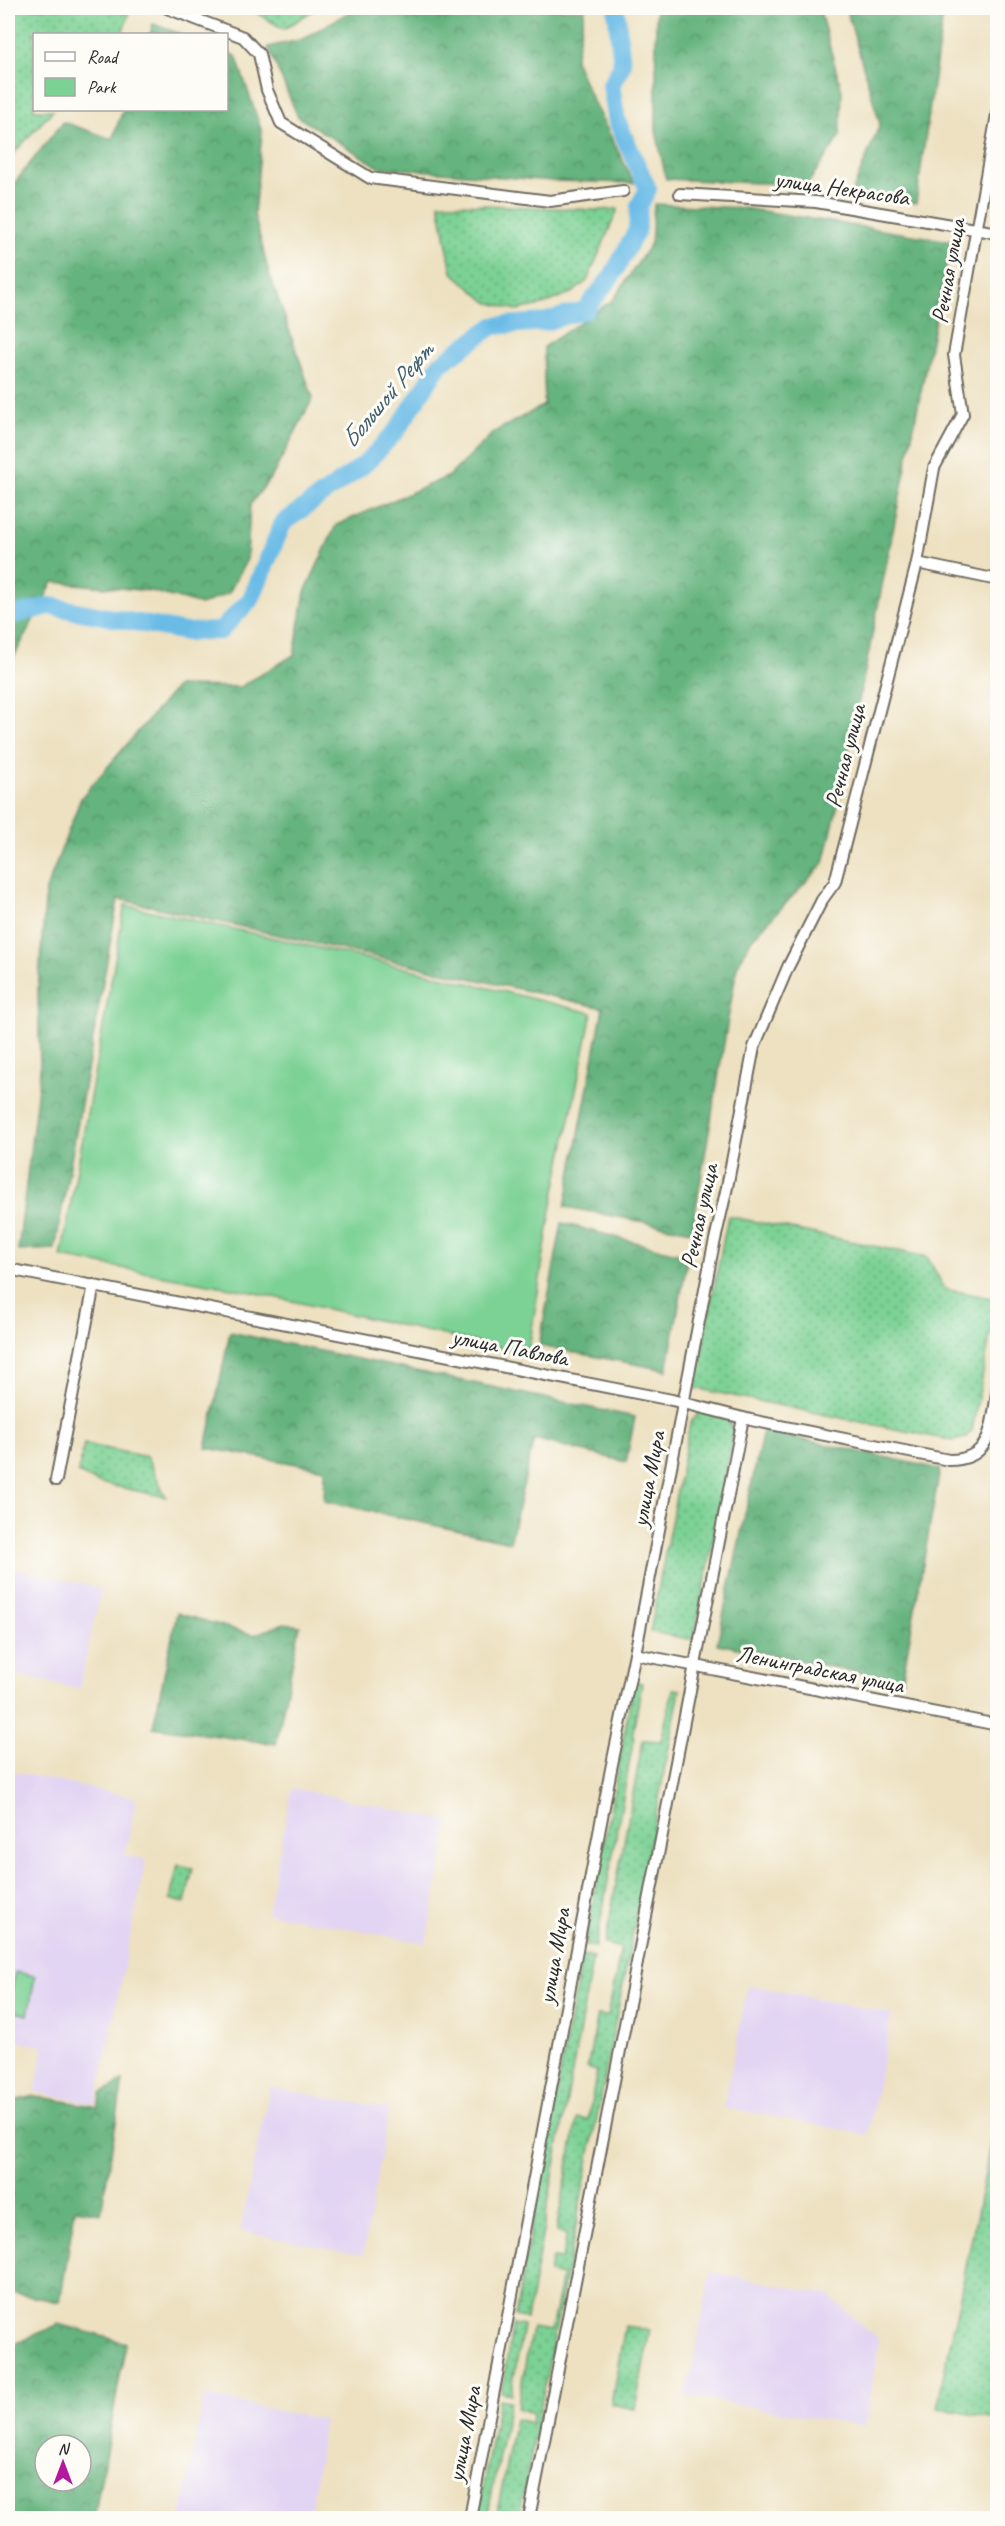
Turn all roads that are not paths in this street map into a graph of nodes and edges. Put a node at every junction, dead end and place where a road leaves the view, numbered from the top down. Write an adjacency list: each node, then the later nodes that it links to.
1 (167, 8): 3 (street)
2 (998, 109): 5 (street, Речная улица)
3 (623, 191)
4 (680, 194): 5 (street, улица Некрасова)
5 (976, 230): 6 (street, улица Некрасова); 7 (street, Речная улица)
6 (998, 233)
7 (917, 563): 8 (street); 12 (street, Речная улица)
8 (998, 580)
9 (8, 1269): 10 (street, улица Павлова)
10 (94, 1285): 12 (street, улица Павлова); 14 (street)
11 (998, 1388): 13 (street, улица Павлова)
12 (684, 1403): 13 (street, улица Павлова); 15 (street, улица Мира)
13 (744, 1418): 16 (street)
14 (56, 1480)
15 (635, 1654): 16 (street, Ленинградская улица); 18 (street, улица Мира)
16 (695, 1665): 17 (street, Ленинградская улица); 19 (street)
17 (998, 1725)
18 (470, 2518)
19 (529, 2518)

